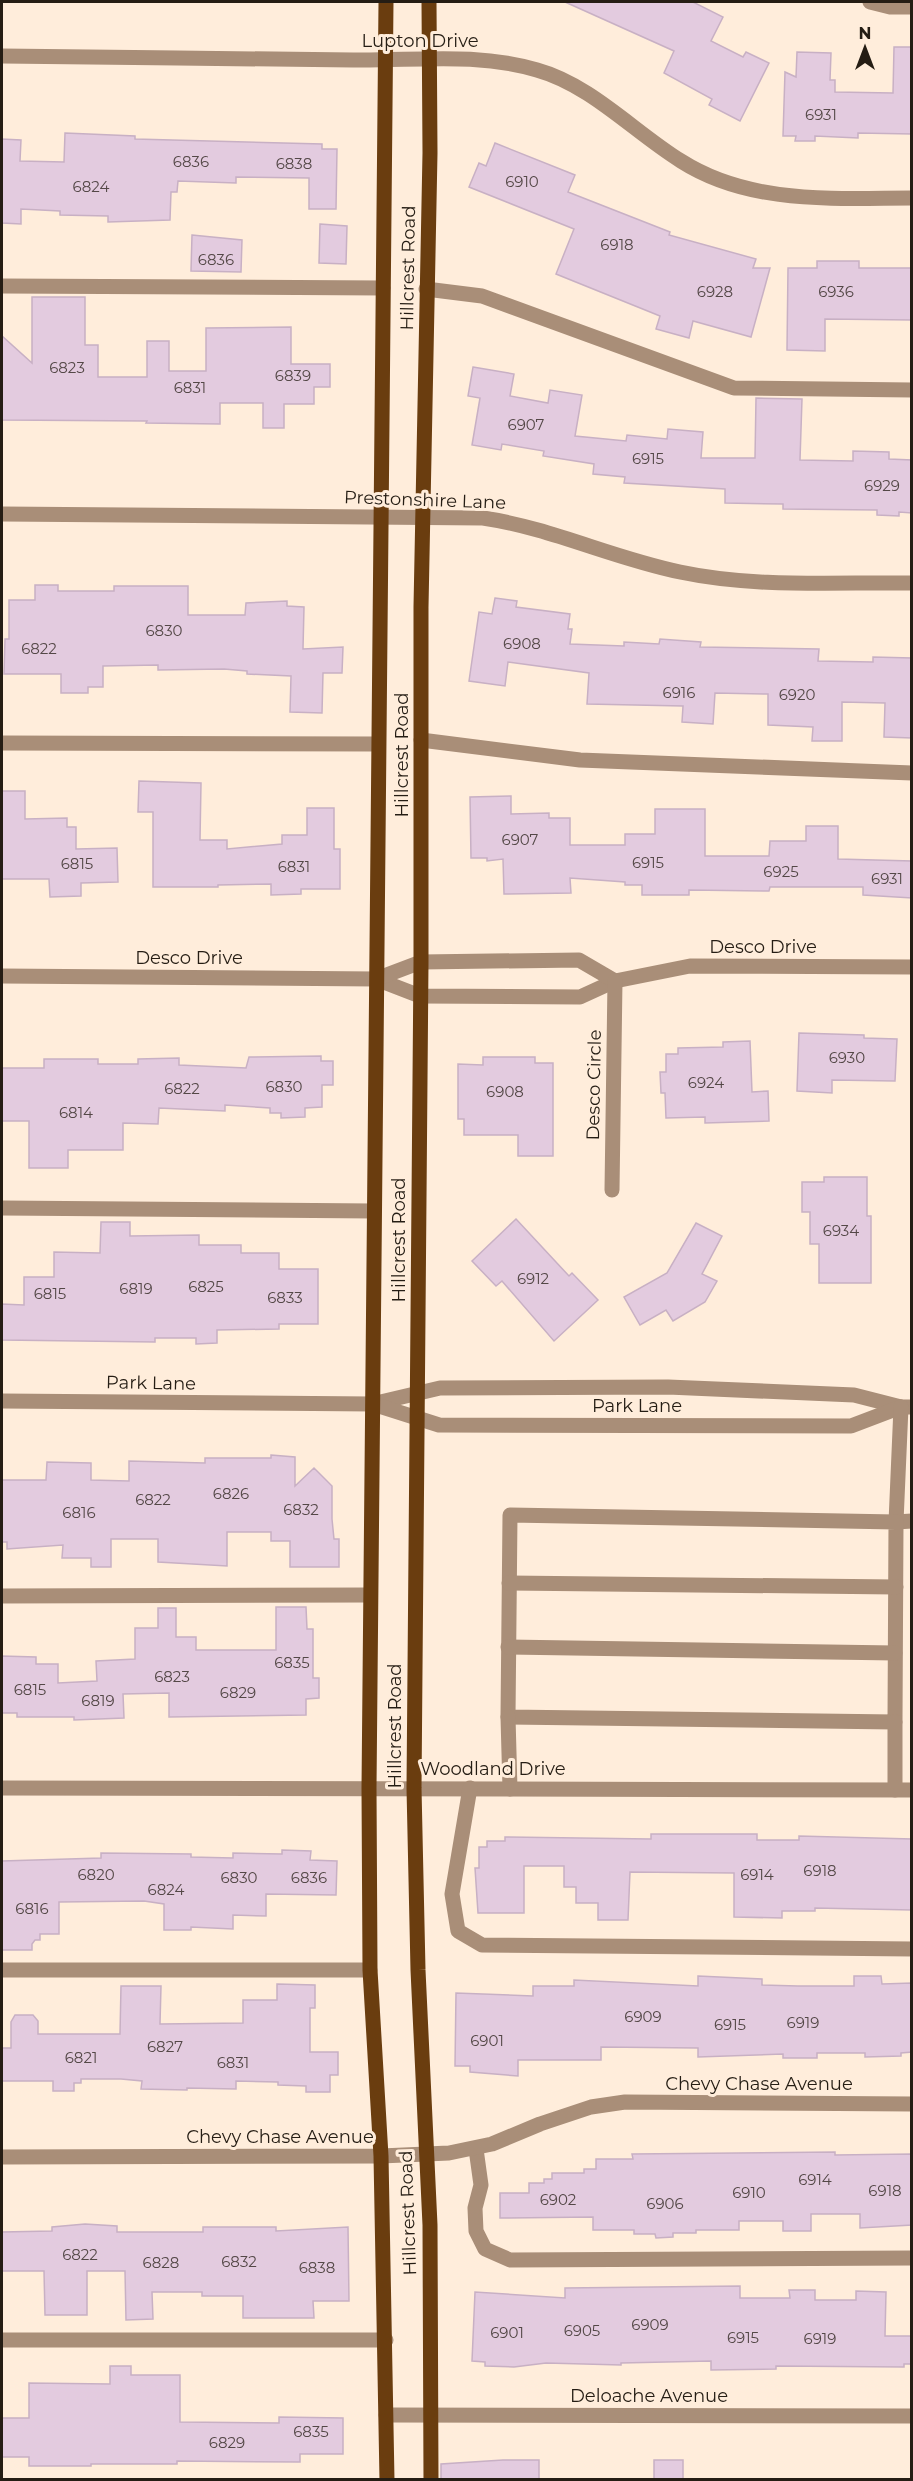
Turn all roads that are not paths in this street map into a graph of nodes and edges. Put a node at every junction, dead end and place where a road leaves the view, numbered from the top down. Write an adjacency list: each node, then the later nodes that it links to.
1 (386, 2): 7 (main road, Hillcrest Road)
2 (429, 2): 6 (main road, Hillcrest Road)
3 (870, 2): 4 (street)
4 (912, 7)
5 (2, 56): 7 (street, Lupton Drive)
6 (429, 59): 7 (street, Lupton Drive); 8 (street, Lupton Drive); 11 (main road, Hillcrest Road)
7 (385, 60): 10 (main road, Hillcrest Road)
8 (912, 198)
9 (2, 286): 10 (street)
10 (383, 288): 14 (main road, Hillcrest Road)
11 (426, 290): 12 (street); 15 (main road, Hillcrest Road)
12 (912, 390)
13 (2, 514): 14 (street, Prestonshire Lane)
14 (381, 516): 15 (street, Prestonshire Lane); 19 (main road, Hillcrest Road)
15 (424, 516): 16 (street, Prestonshire Lane); 17 (main road, Hillcrest Road)
16 (912, 583)
17 (421, 740): 20 (street); 21 (main road, Hillcrest Road)
18 (2, 743): 19 (street)
19 (377, 744): 24 (main road, Hillcrest Road)
20 (912, 773)
21 (421, 962): 24 (street, Desco Drive); 25 (street, Desco Drive); 26 (main road, Hillcrest Road)
22 (912, 967): 25 (street, Desco Drive)
23 (2, 976): 24 (street, Desco Drive)
24 (376, 979): 26 (street, Desco Drive); 29 (main road, Hillcrest Road)
25 (615, 981): 26 (street, Desco Drive); 27 (street, Desco Circle)
26 (420, 996): 30 (main road, Hillcrest Road)
27 (612, 1190)
28 (2, 1208): 29 (street)
29 (373, 1211): 32 (main road, Hillcrest Road)
30 (417, 1394): 32 (street, Park Lane); 33 (street, Park Lane); 34 (main road, Hillcrest Road)
31 (2, 1401): 32 (street, Park Lane)
32 (372, 1404): 34 (street, Park Lane); 38 (main road, Hillcrest Road)
33 (906, 1407): 34 (street, Park Lane); 35 (street)
34 (417, 1418): 46 (main road, Hillcrest Road)
35 (904, 1521): 36 (street); 37 (street)
36 (509, 1583): 37 (street); 40 (street)
37 (896, 1587): 41 (street)
38 (370, 1595): 39 (street); 45 (main road, Hillcrest Road)
39 (2, 1596)
40 (508, 1647): 41 (street); 42 (street)
41 (895, 1653): 43 (street)
42 (508, 1717): 43 (street); 48 (street)
43 (895, 1722): 49 (street)
44 (2, 1788): 45 (street, Woodland Drive)
45 (369, 1788): 46 (street, Woodland Drive); 53 (main road, Hillcrest Road)
46 (414, 1788): 47 (street, Woodland Drive); 56 (main road, Hillcrest Road)
47 (470, 1788): 48 (street, Woodland Drive); 51 (street)
48 (510, 1789): 49 (street, Woodland Drive)
49 (895, 1790): 50 (street, Woodland Drive)
50 (912, 1790)
51 (912, 1949)
52 (2, 1970): 53 (street)
53 (370, 1970): 57 (main road, Hillcrest Road)
54 (912, 2104): 55 (street, Chevy Chase Avenue)
55 (476, 2149): 56 (street, Chevy Chase Avenue); 59 (street)
56 (426, 2154): 57 (street, Chevy Chase Avenue); 62 (main road, Hillcrest Road)
57 (381, 2156): 58 (street, Chevy Chase Avenue); 61 (main road, Hillcrest Road)
58 (2, 2157)
59 (912, 2258)
60 (2, 2340): 61 (street)
61 (386, 2340): 63 (main road, Hillcrest Road)
62 (431, 2414): 63 (street, Deloache Avenue); 64 (street, Deloache Avenue); 66 (main road, Hillcrest Road)
63 (386, 2415): 65 (main road, Hillcrest Road)
64 (912, 2416)
65 (387, 2480)
66 (431, 2480)

